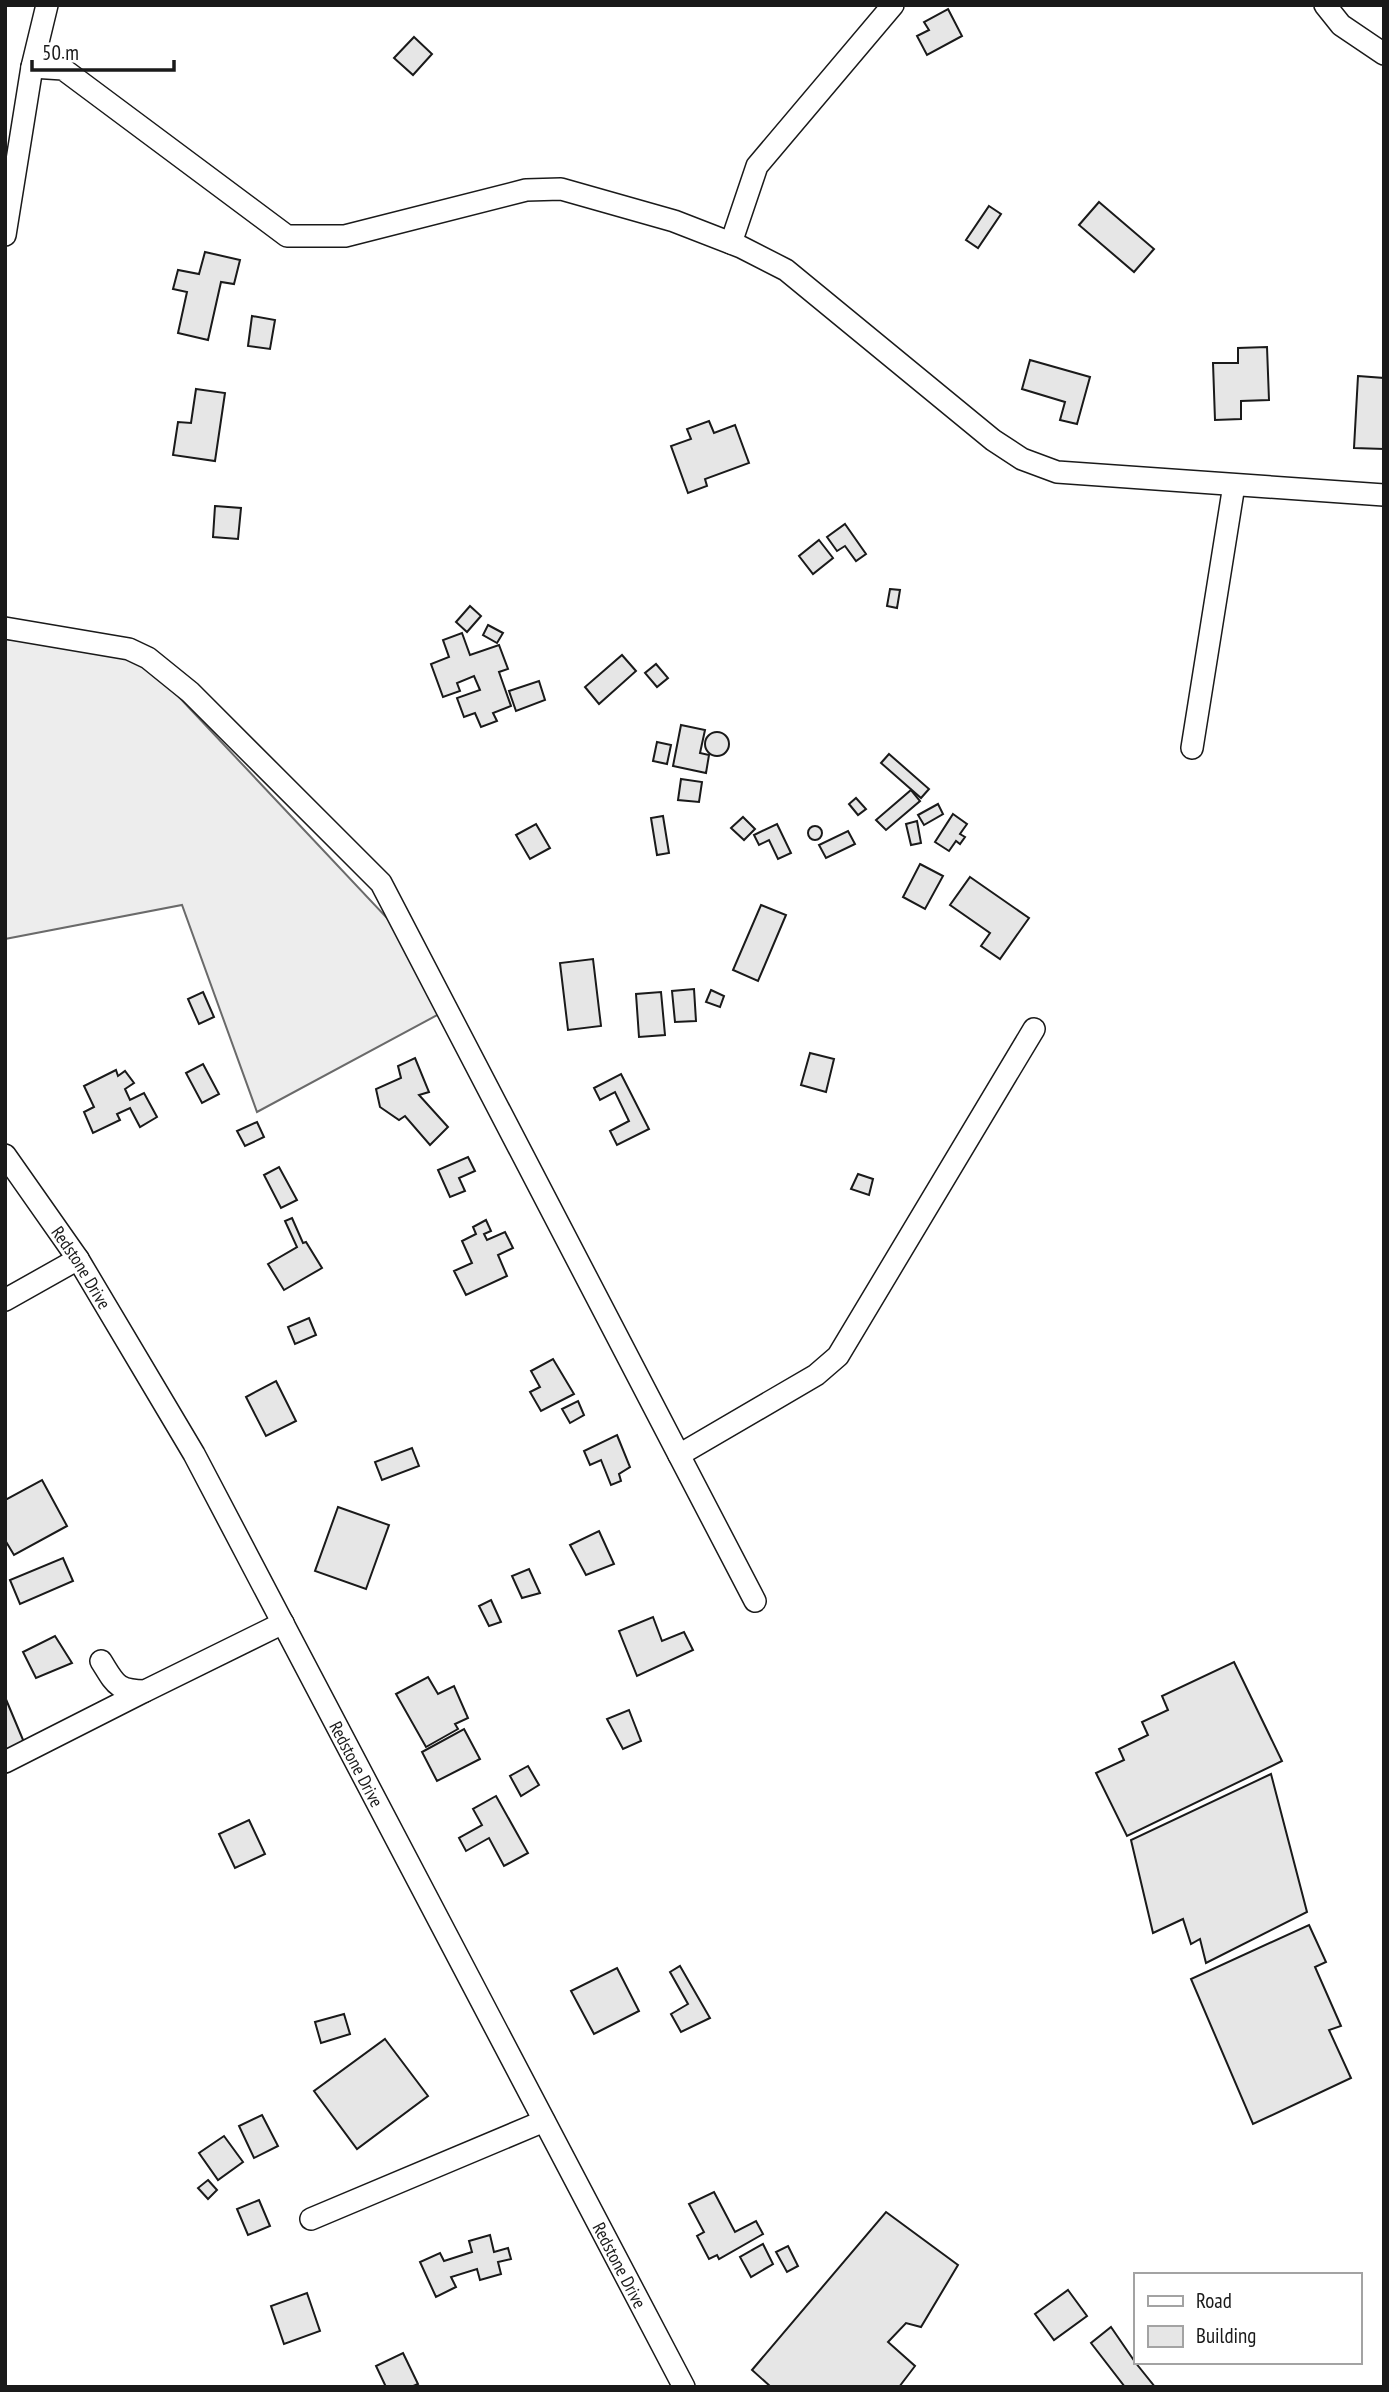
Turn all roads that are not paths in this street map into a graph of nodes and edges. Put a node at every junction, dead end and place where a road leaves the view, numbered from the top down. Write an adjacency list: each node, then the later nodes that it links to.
1 (47, 5): 5 (street)
2 (893, 5): 7 (street)
3 (1325, 5): 4 (street)
4 (1384, 54)
5 (33, 67): 6 (street); 7 (street)
6 (5, 234)
7 (731, 243): 8 (street)
8 (1234, 485): 9 (street); 11 (street)
9 (1384, 495)
10 (5, 628): 16 (street)
11 (1192, 748)
12 (1034, 1029): 16 (street)
13 (5, 1154): 14 (street, Redstone Drive)
14 (78, 1259): 15 (street); 18 (street, Redstone Drive)
15 (5, 1300)
16 (679, 1455): 17 (street)
17 (755, 1601)
18 (283, 1623): 20 (street); 22 (street, Redstone Drive)
19 (101, 1661): 20 (street)
20 (145, 1690): 21 (street)
21 (5, 1762)
22 (544, 2121): 23 (street); 24 (street, Redstone Drive)
23 (311, 2219)
24 (684, 2387)

